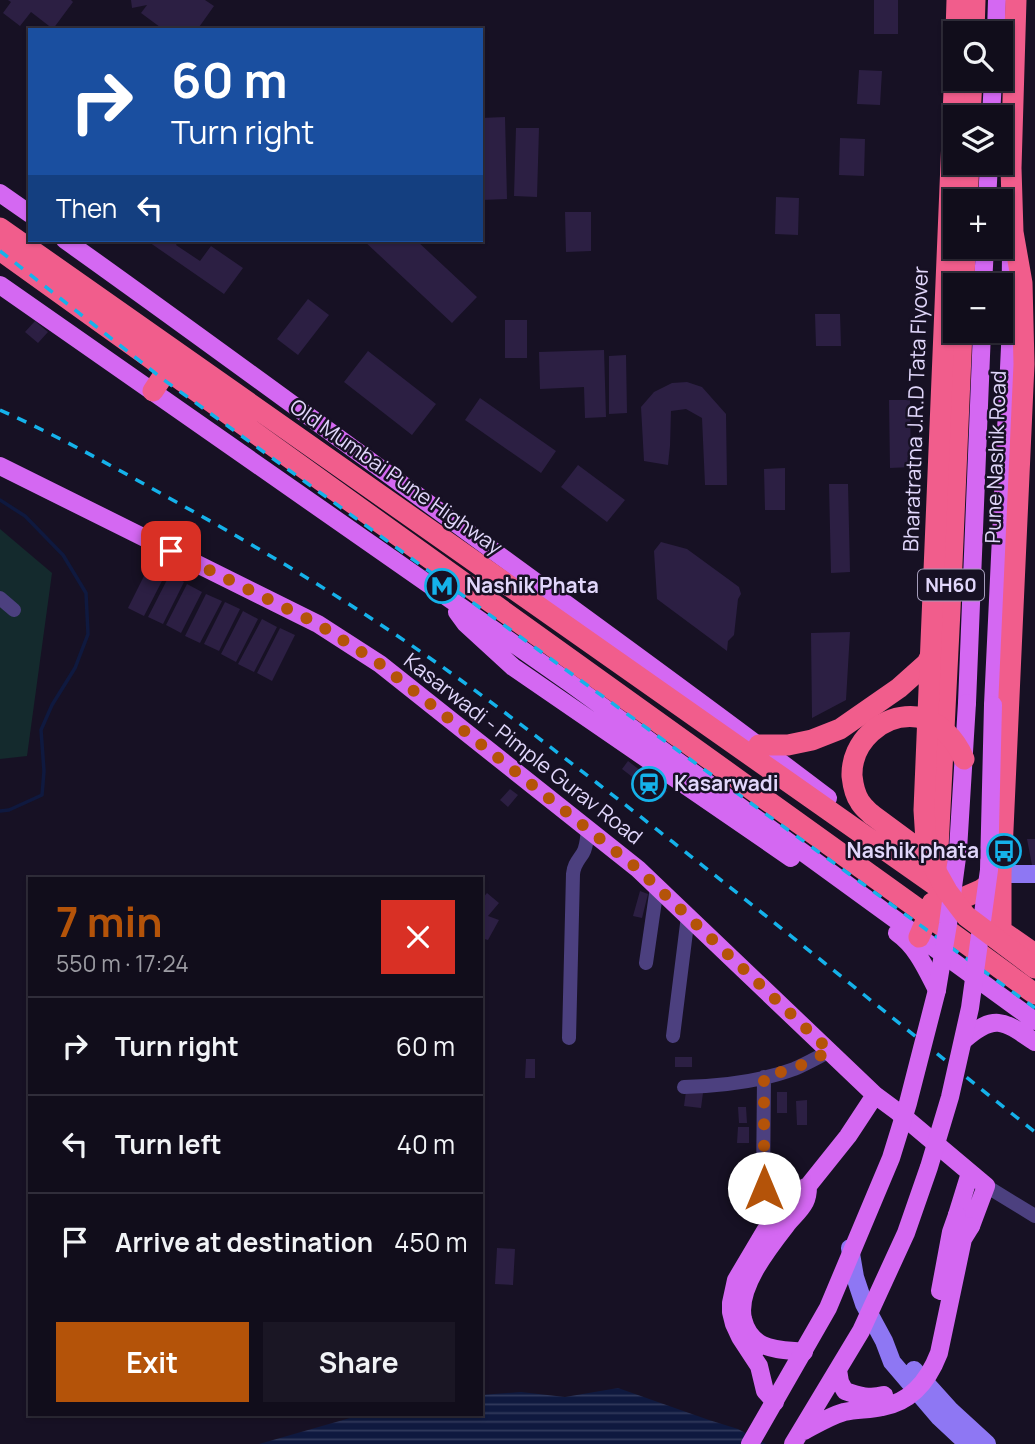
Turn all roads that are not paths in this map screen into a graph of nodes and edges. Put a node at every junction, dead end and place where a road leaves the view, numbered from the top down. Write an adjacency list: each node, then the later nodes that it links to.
1 (957, 0): 5 (highway)
2 (975, 0): 6 (highway)
3 (998, 0): 7 (main road)
4 (1016, 0): 9 (highway, Pune Nashik Road / NH60)
5 (956, 21)
6 (974, 21)
7 (997, 21)
8 (954, 91): 43 (highway, Bharatratna J.R.D Tata Flyover, bridge)
9 (1012, 189)
10 (0, 193): 11 (main road)
11 (28, 213)
12 (0, 228): 32 (highway, Old Mumbai Pune Highway)
13 (1013, 232): 33 (highway, Pune Nashik Road / NH60)
14 (68, 242): 27 (main road)
15 (0, 250): 20 (highway)
16 (1011, 259): 49 (main road, bridge)
17 (0, 285): 21 (main road)
18 (961, 343): 25 (highway, Pune Nashik Road / NH60)
19 (982, 343): 28 (main road, bridge)
20 (167, 370): 21 (highway); 37 (highway)
21 (153, 391): 24 (main road)
22 (0, 466): 29 (main road, Kasarwadi - Pimple Gurav Road)
23 (0, 598): 26 (street)
24 (450, 600): 40 (main road); 44 (main road)
25 (950, 610): 27 (highway); 31 (highway, Pune Nashik Road / NH60)
26 (14, 611)
27 (759, 745): 32 (main road)
28 (964, 759): 30 (highway, bridge); 44 (main road, bridge)
29 (588, 829): 35 (main road, Kasarwadi - Pimple Gurav Road); 48 (street)
30 (913, 845): 31 (highway); 32 (highway)
31 (937, 856): 37 (highway, Pune Nashik Road / NH60)
32 (914, 871): 37 (highway, Old Mumbai Pune Highway)
33 (1002, 874): 34 (street); 36 (highway); 39 (highway, Pune Nashik Road)
34 (1035, 874)
35 (657, 887): 38 (main road, Kasarwadi - Pimple Gurav Road); 42 (street)
36 (957, 900): 37 (highway); 39 (highway)
37 (932, 903): 40 (highway, Pune Nashik Road); 45 (highway)
38 (688, 916): 47 (street); 51 (main road, Kasarwadi - Pimple Gurav Road)
39 (1001, 930): 41 (highway)
40 (919, 937): 46 (main road)
41 (1035, 954)
42 (646, 963)
43 (1035, 968)
44 (937, 990): 63 (main road, bridge)
45 (1035, 994)
46 (1035, 1021)
47 (673, 1036)
48 (569, 1038)
49 (964, 1040): 50 (main road); 64 (main road, bridge)
50 (1035, 1042)
51 (830, 1051): 52 (street); 54 (main road, Kasarwadi - Pimple Gurav Road)
52 (764, 1077): 53 (street); 59 (street)
53 (684, 1087)
54 (875, 1095): 55 (main road, Kasarwadi - Pimple Gurav Road); 57 (main road)
55 (898, 1112): 56 (main road, Kasarwadi - Pimple Gurav Road); 62 (street)
56 (970, 1173): 58 (main road, Kasarwadi - Pimple Gurav Road); 61 (main road)
57 (808, 1186): 63 (main road); 65 (main road)
58 (986, 1186): 60 (street); 61 (main road)
59 (764, 1188)
60 (1035, 1216)
61 (964, 1220): 64 (main road, bridge); 66 (main road, bridge)
62 (884, 1341): 68 (street); 69 (street)
63 (804, 1352): 65 (main road, bridge)
64 (838, 1370): 66 (main road, bridge)
65 (775, 1402): 67 (main road, bridge)
66 (797, 1439)
67 (750, 1444)
68 (968, 1444)
69 (987, 1444)

